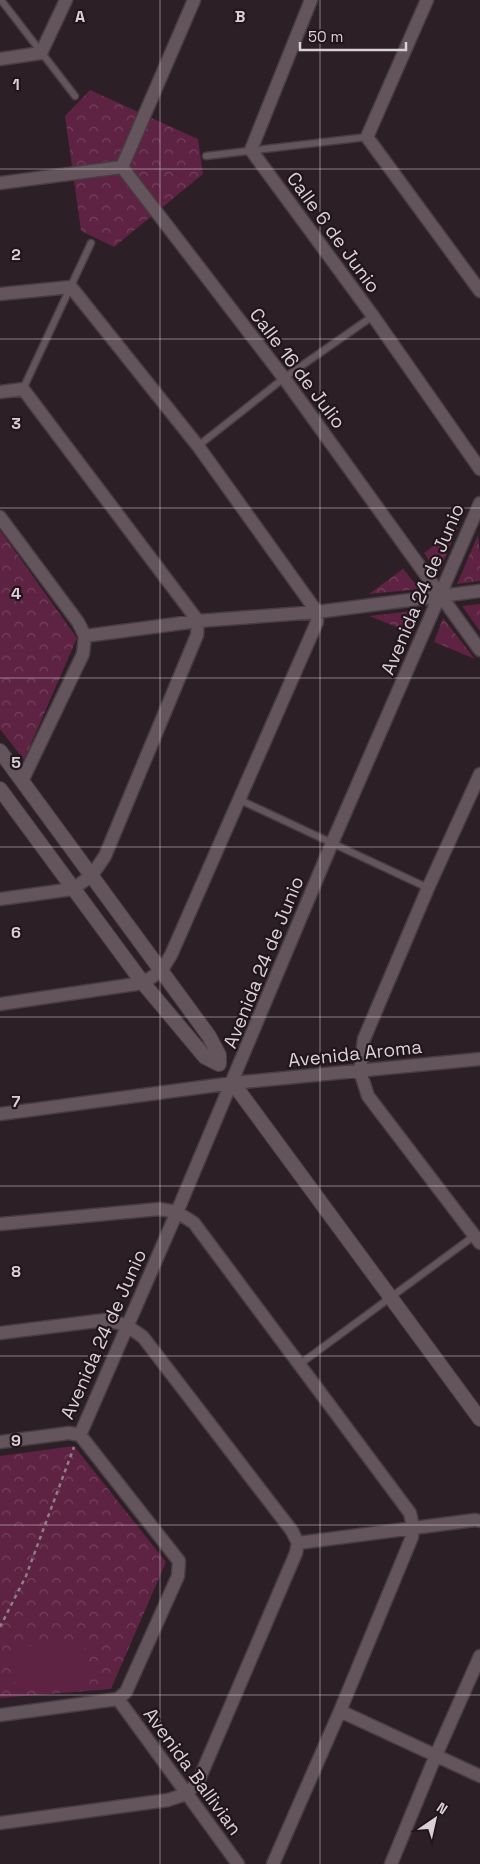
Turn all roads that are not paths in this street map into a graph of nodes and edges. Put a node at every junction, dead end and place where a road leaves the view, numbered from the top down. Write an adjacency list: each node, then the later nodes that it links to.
1 (1, 0): 6 (lane)
2 (66, 0): 6 (street)
3 (194, 0): 12 (street)
4 (311, 0): 10 (street)
5 (427, 0): 9 (street)
6 (41, 53): 7 (street); 8 (lane)
7 (0, 59)
8 (75, 96)
9 (367, 137): 10 (lane); 16 (street)
10 (251, 150): 11 (lane); 18 (street, Calle 6 de Junio)
11 (206, 156)
12 (122, 167): 13 (street); 19 (street, Calle 16 de Julio)
13 (0, 183)
14 (91, 243): 15 (lane)
15 (71, 287): 17 (street); 20 (lane); 22 (street)
16 (480, 291)
17 (0, 294)
18 (373, 316): 19 (lane); 23 (street, Calle 6 de Junio)
19 (284, 378): 22 (lane); 27 (street, Calle 16 de Julio)
20 (24, 389): 21 (street); 29 (street)
21 (0, 392)
22 (198, 446): 28 (street)
23 (480, 469)
24 (480, 503): 27 (street, Avenida 24 de Junio)
25 (0, 517): 30 (street)
26 (480, 591): 27 (street)
27 (441, 595): 28 (street); 31 (street, Calle 16 de Julio); 37 (street, Avenida 24 de Junio)
28 (317, 612): 29 (street); 36 (street)
29 (198, 621): 30 (street); 38 (street)
30 (85, 636): 34 (street)
31 (480, 650)
32 (0, 751): 34 (street)
33 (480, 774): 39 (street)
34 (22, 781): 38 (street)
35 (1, 793): 40 (street)
36 (240, 800): 37 (lane); 42 (street)
37 (332, 843): 39 (lane); 48 (street, Avenida 24 de Junio)
38 (92, 875): 40 (street); 42 (street)
39 (428, 888): 47 (street)
40 (73, 889): 41 (street); 43 (street)
41 (0, 899)
42 (161, 971): 43 (street); 46 (street)
43 (143, 984): 44 (street); 46 (street)
44 (0, 1004)
45 (480, 1058): 47 (street, Avenida Aroma)
46 (219, 1064): 48 (street)
47 (360, 1071): 48 (street, Avenida Aroma); 52 (street)
48 (233, 1083): 49 (street, Avenida Aroma); 50 (street, Avenida 24 de Junio); 53 (street)
49 (0, 1114)
50 (178, 1212): 51 (street); 54 (street, Avenida 24 de Junio); 56 (street)
51 (0, 1224)
52 (477, 1240): 53 (lane)
53 (391, 1298): 56 (lane); 57 (street)
54 (126, 1325): 55 (street); 58 (street, Avenida 24 de Junio); 62 (street)
55 (0, 1333)
56 (300, 1364): 61 (street)
57 (480, 1419)
58 (80, 1434): 59 (street); 64 (street)
59 (0, 1442)
60 (480, 1521): 61 (street)
61 (413, 1527): 62 (street); 65 (street)
62 (298, 1543): 69 (street)
63 (480, 1656): 67 (street)
64 (118, 1699): 66 (street); 69 (street, Avenida Ballivian)
65 (340, 1711): 67 (street); 72 (street)
66 (0, 1715)
67 (436, 1755): 68 (street); 73 (street)
68 (480, 1776)
69 (186, 1794): 70 (street); 71 (street, Avenida Ballivian)
70 (0, 1823)
71 (238, 1864)
72 (273, 1864)
73 (391, 1864)

